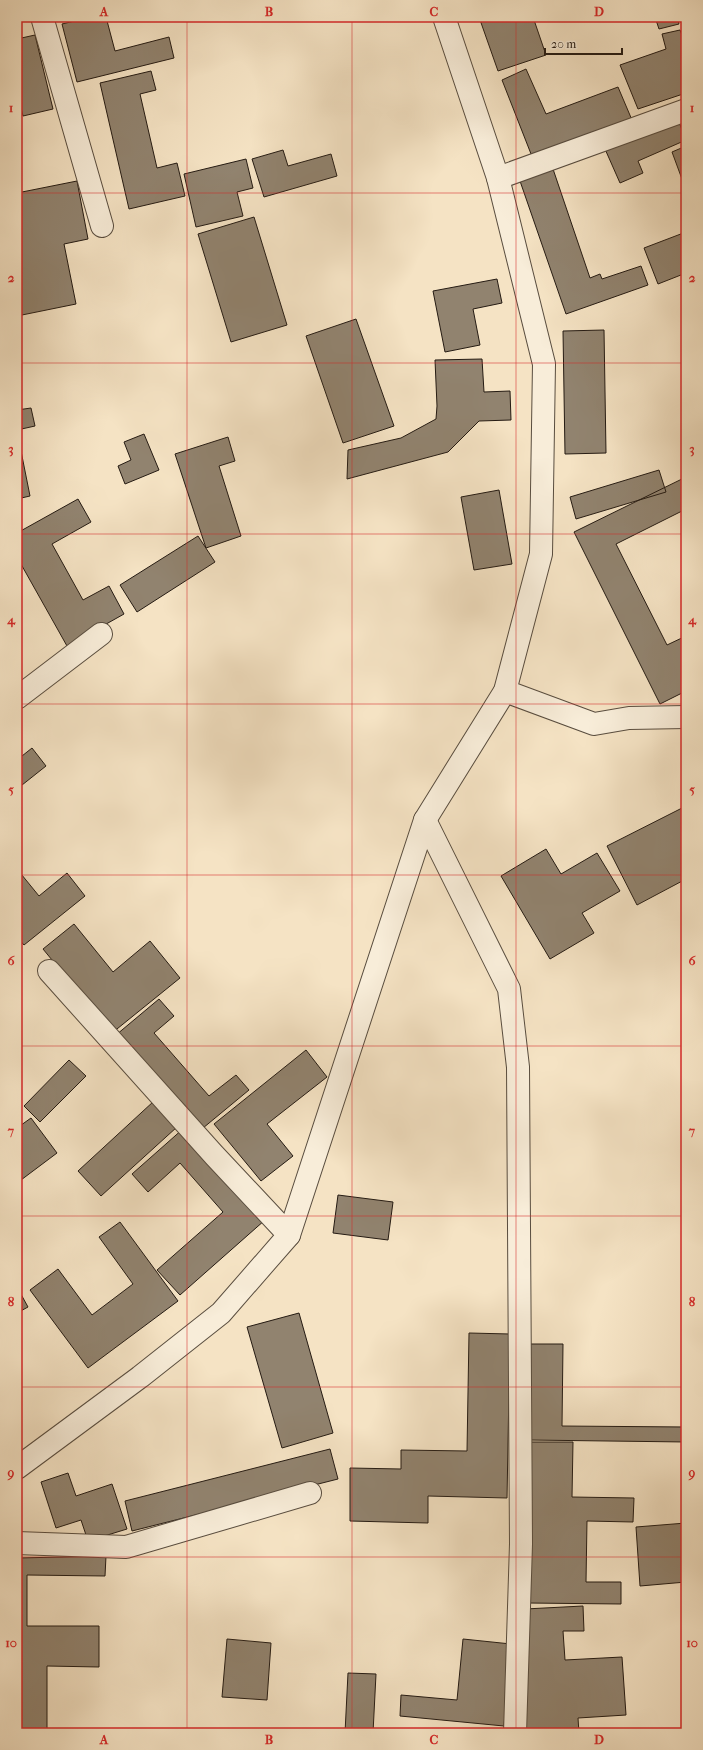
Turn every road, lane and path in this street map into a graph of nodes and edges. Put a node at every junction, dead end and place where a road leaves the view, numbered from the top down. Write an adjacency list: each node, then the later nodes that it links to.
1 (42, 17): 5 (street)
2 (444, 17): 4 (street)
3 (686, 110): 4 (street)
4 (498, 178): 7 (street)
5 (102, 226)
6 (102, 634): 8 (street)
7 (505, 691): 9 (street); 10 (street)
8 (17, 698)
9 (686, 717)
10 (425, 820): 12 (street); 16 (street)
11 (49, 971): 12 (street)
12 (289, 1235): 13 (street)
13 (17, 1468)
14 (310, 1493): 15 (street)
15 (17, 1543)
16 (515, 1733)

